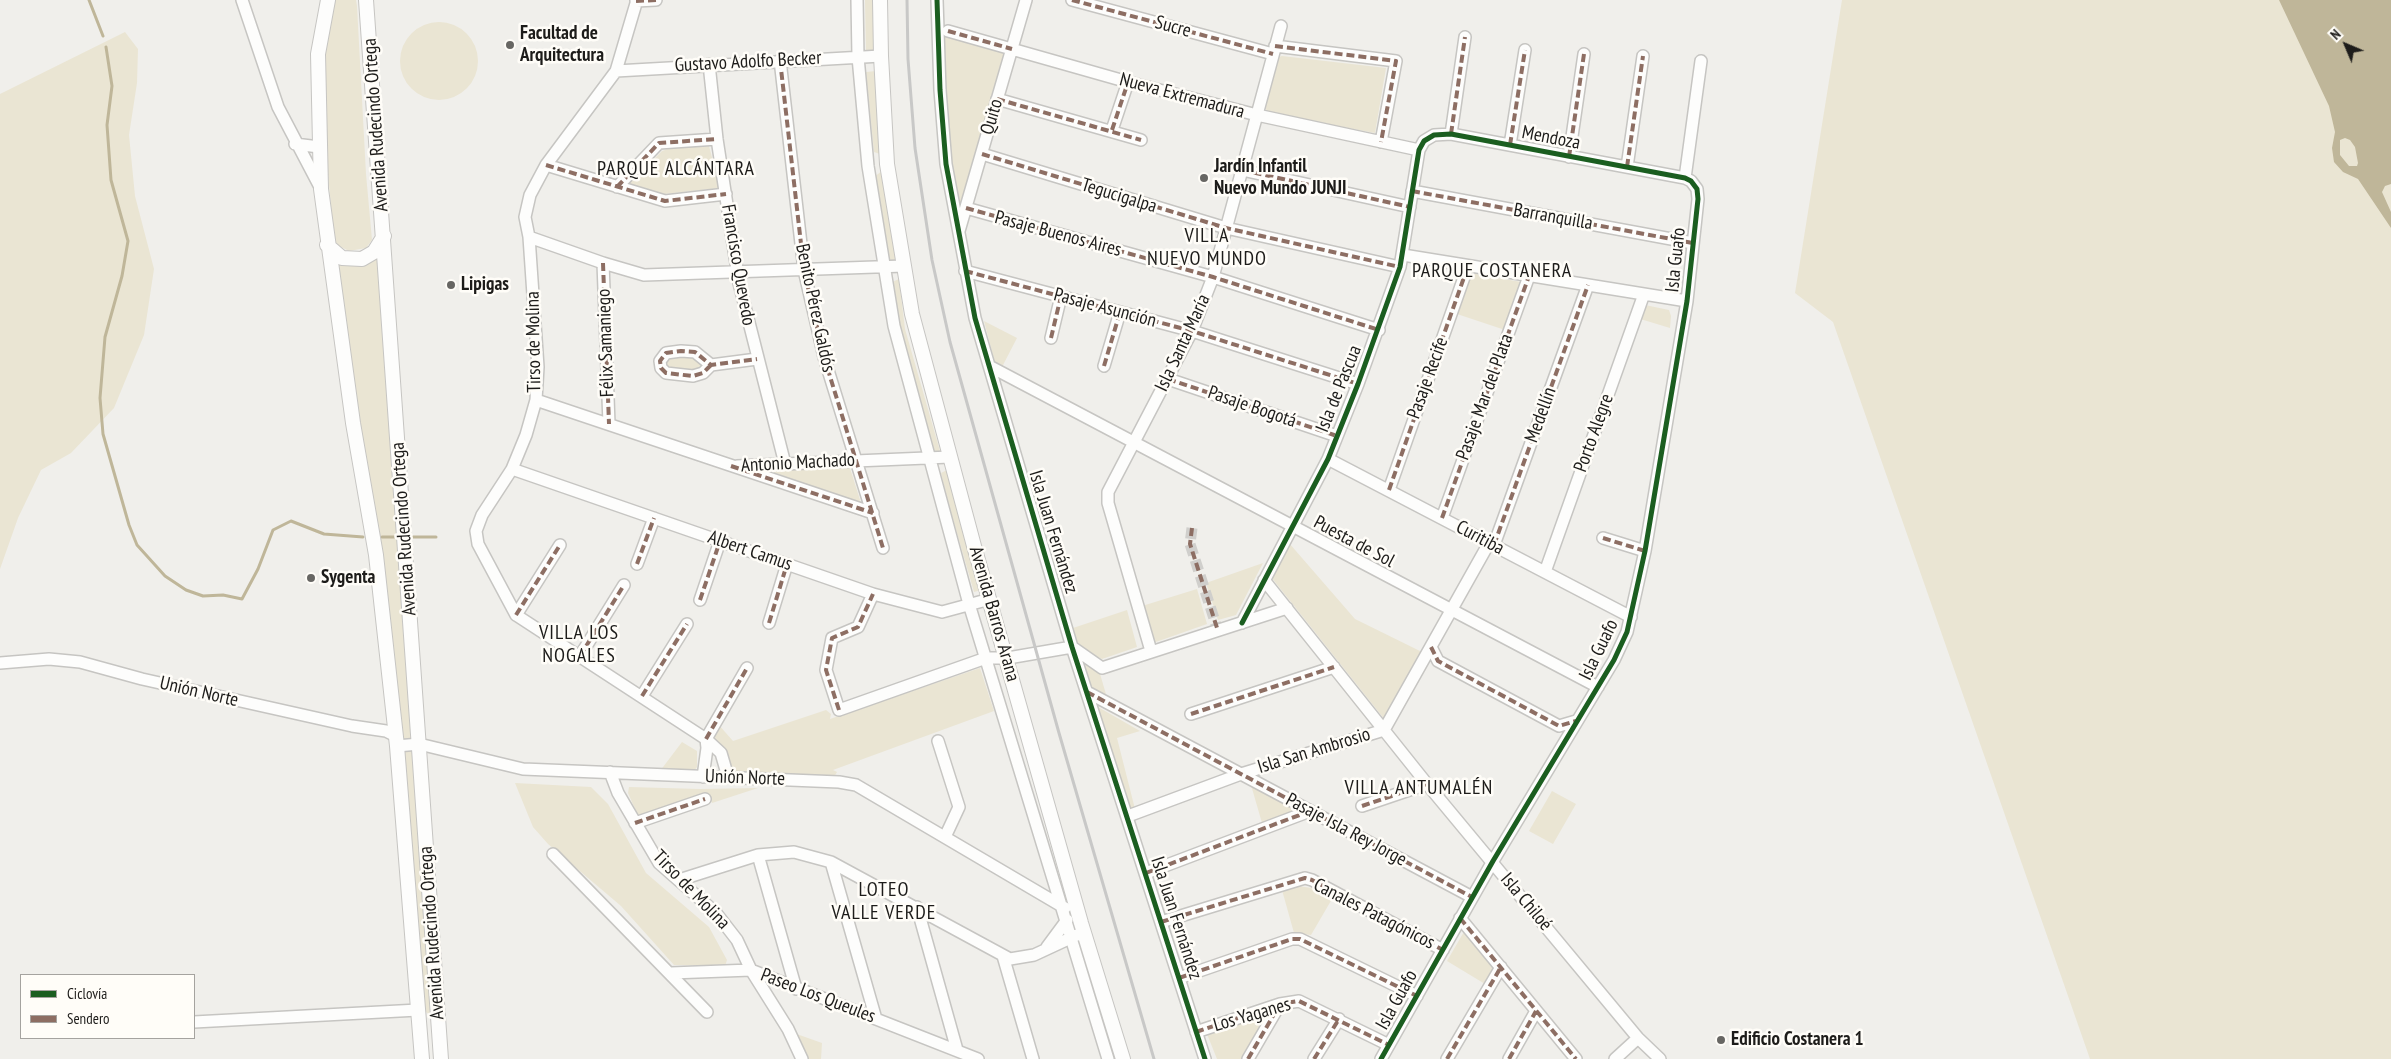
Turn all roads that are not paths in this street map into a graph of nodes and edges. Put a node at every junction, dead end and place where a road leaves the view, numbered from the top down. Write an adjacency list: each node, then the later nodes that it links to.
1 (242, 0): 35 (street)
2 (328, 0): 37 (main road, Avenida Rudecindo Ortega)
3 (359, 0): 12 (main road)
4 (366, 0): 12 (main road, Avenida Rudecindo Ortega)
5 (636, 0): 6 (street); 26 (street, Tirso de Molina)
6 (656, 0)
7 (856, 0): 22 (street, Avenida Barros Arana)
8 (880, 0): 20 (main road, Avenida Barros Arana)
9 (938, 0): 54 (street, Isla Juan Fernández)
10 (1026, 0): 16 (street, Quito)
11 (1072, 0): 17 (street, Sucre)
12 (368, 20): 55 (main road, Avenida Rudecindo Ortega)
13 (1280, 26): 17 (street, Isla Santa María)
14 (948, 31): 16 (street, Nueva Extremadura)
15 (1465, 37): 31 (street)
16 (1012, 49): 27 (street, Nueva Extremadura); 28 (street, Quito)
17 (1274, 50): 29 (street, Isla Santa María); 34 (street, Sucre)
18 (1525, 50): 36 (street)
19 (1584, 54): 40 (street)
20 (881, 56): 22 (street, Gustavo Adolfo Becker); 41 (main road, Avenida Barros Arana)
21 (1643, 56): 44 (street)
22 (858, 57): 23 (street, Gustavo Adolfo Becker); 43 (street, Avenida Barros Arana)
23 (780, 60): 25 (street, Gustavo Adolfo Becker); 65 (street, Benito Pérez Galdós)
24 (1701, 61): 46 (street)
25 (709, 64): 26 (street, Gustavo Adolfo Becker); 32 (street, Francisco Quevedo)
26 (616, 71): 42 (street, Tirso de Molina)
27 (1128, 82): 29 (street, Nueva Extremadura); 30 (street)
28 (997, 99): 30 (street); 39 (street, Quito)
29 (1257, 116): 34 (street, Nueva Extremadura); 45 (street, Isla Santa María)
30 (1112, 130): 33 (street)
31 (1451, 134): 36 (street, Mendoza); 38 (street, Mendoza)
32 (717, 139): 47 (street); 50 (street, Francisco Quevedo)
33 (1141, 140)
34 (1381, 142): 38 (street, Nueva Extremadura)
35 (296, 144): 37 (street); 48 (street)
36 (1510, 145): 40 (street, Mendoza)
37 (320, 147): 48 (main road, Avenida Rudecindo Ortega)
38 (1419, 150): 49 (street, Isla de Pascua)
39 (982, 154): 51 (street, Quito); 53 (street, Tegucigalpa)
40 (1569, 157): 44 (street, Mendoza)
41 (887, 164): 43 (street); 61 (main road, Avenida Barros Arana)
42 (546, 165): 47 (street); 56 (street, Tirso de Molina)
43 (868, 166): 63 (street, Avenida Barros Arana)
44 (1627, 167): 46 (street, Mendoza)
45 (1242, 170): 52 (street); 53 (street, Isla Santa María)
46 (1685, 178): 57 (street, Isla Guafo)
47 (617, 187): 50 (street)
48 (321, 189): 58 (main road, Avenida Rudecindo Ortega)
49 (1412, 191): 52 (street, Isla de Pascua); 57 (street, Barranquilla)
50 (726, 194): 64 (street, Francisco Quevedo)
51 (966, 208): 54 (street, Quito); 68 (street, Pasaje Buenos Aires)
52 (1410, 208): 59 (street, Isla de Pascua)
53 (1226, 228): 59 (street, Tegucigalpa); 68 (street, Isla Santa María)
54 (959, 234): 66 (street, Isla Juan Fernández)
55 (384, 236): 58 (main road); 139 (main road, Avenida Rudecindo Ortega)
56 (529, 237): 60 (street); 83 (street, Tirso de Molina)
57 (1693, 243): 72 (street, Isla Guafo)
58 (327, 245): 137 (main road, Avenida Rudecindo Ortega)
59 (1401, 261): 62 (street, Tegucigalpa); 74 (street, Isla de Pascua)
60 (603, 263): 64 (street); 84 (street, Félix Samaniego)
61 (904, 266): 63 (street); 87 (main road, Avenida Barros Arana)
62 (1468, 266): 67 (street, Tegucigalpa); 94 (street, Pasaje Recife)
63 (883, 267): 65 (street); 88 (street, Avenida Barros Arana)
64 (737, 270): 65 (street); 77 (street, Francisco Quevedo)
65 (804, 270): 90 (street, Benito Pérez Galdós)
66 (965, 271): 71 (street, Pasaje Asunción); 80 (street, Isla Juan Fernández)
67 (1529, 276): 69 (street, Tegucigalpa); 97 (street, Pasaje Mar del Plata)
68 (1213, 277): 74 (street, Pasaje Buenos Aires); 75 (street, Isla Santa María)
69 (1588, 285): 70 (street, Tegucigalpa); 101 (street, Medellín)
70 (1644, 294): 72 (street, Tegucigalpa); 107 (street, Porto Alegre)
71 (1061, 296): 73 (street, Pasaje Asunción); 76 (street)
72 (1687, 301): 104 (street, Isla Guafo)
73 (1120, 312): 75 (street, Pasaje Asunción); 79 (street)
74 (1379, 330): 82 (street, Isla de Pascua)
75 (1192, 331): 81 (street, Isla Santa María); 82 (street, Pasaje Asunción)
76 (1051, 338)
77 (757, 360): 78 (street); 91 (street, Francisco Quevedo)
78 (711, 365)
79 (1104, 366)
80 (990, 367): 86 (street, Puesta de Sol); 121 (street, Isla Juan Fernández)
81 (1168, 379): 85 (street, Pasaje Bogotá); 86 (street, Isla Santa María)
82 (1358, 384): 85 (street, Isla de Pascua)
83 (536, 400): 84 (street, Antonio Machado); 93 (street, Tirso de Molina)
84 (609, 424): 92 (street, Antonio Machado)
85 (1337, 436): 89 (street, Isla de Pascua)
86 (1133, 442): 98 (street, Puesta de Sol); 123 (street, Isla Santa María)
87 (950, 456): 88 (street, Antonio Machado); 111 (main road, Avenida Barros Arana)
88 (929, 458): 90 (street, Antonio Machado); 113 (street, Avenida Barros Arana)
89 (1328, 459): 94 (street, Curitiba); 98 (street, Isla de Pascua)
90 (856, 461): 91 (street, Antonio Machado); 95 (street, Benito Pérez Galdós)
91 (785, 464): 92 (street, Antonio Machado)
92 (731, 466): 95 (street)
93 (512, 469): 96 (street, Albert Camus); 116 (street, Tirso de Molina)
94 (1389, 490): 97 (street, Curitiba)
95 (873, 513): 103 (street, Benito Pérez Galdós)
96 (654, 518): 100 (street, Albert Camus); 105 (street)
97 (1442, 518): 101 (street, Curitiba)
98 (1292, 526): 108 (street, Isla de Pascua); 115 (street, Puesta de Sol)
99 (1603, 538): 104 (street)
100 (720, 541): 106 (street, Albert Camus); 112 (street)
101 (1492, 544): 107 (street, Curitiba); 115 (street, Isla San Ambrosio)
102 (560, 545): 116 (street)
103 (883, 548)
104 (1645, 552): 117 (street, Isla Guafo)
105 (637, 564)
106 (787, 564): 110 (street, Albert Camus); 118 (street)
107 (1545, 572): 117 (street, Curitiba)
108 (1264, 580): 114 (street, Isla Chiloé); 119 (street, Isla de Pascua)
109 (624, 584): 124 (street)
110 (873, 594): 113 (street, Albert Camus); 125 (street)
111 (990, 599): 113 (street, Albert Camus); 126 (main road, Avenida Barros Arana)
112 (700, 600)
113 (969, 604): 125 (street, Avenida Barros Arana)
114 (1286, 608): 119 (street); 128 (street, Isla Chiloé)
115 (1452, 610): 122 (street, Isla San Ambrosio); 130 (street, Puesta de Sol)
116 (516, 615): 124 (street, Tirso de Molina)
117 (1631, 617): 130 (street, Isla Guafo)
118 (769, 623)
119 (1242, 623): 123 (street)
120 (687, 624): 132 (street)
121 (1072, 647): 123 (street); 126 (street); 131 (street, Isla Juan Fernández)
122 (1431, 647): 134 (street); 135 (street, Isla San Ambrosio)
123 (1151, 652)
124 (580, 656): 132 (street, Tirso de Molina)
125 (986, 658): 126 (street); 155 (street, Avenida Barros Arana)
126 (1008, 658): 159 (main road, Avenida Barros Arana)
127 (0, 663): 137 (street, Unión Norte)
128 (1334, 667): 133 (street); 135 (street, Isla Chiloé)
129 (746, 668): 136 (street)
130 (1598, 687): 134 (street, Isla Guafo)
131 (1087, 692): 141 (street, Pasaje Isla Rey Jorge); 148 (street, Isla Juan Fernández)
132 (642, 696): 136 (street, Tirso de Molina)
133 (1191, 714)
134 (1576, 721): 153 (street, Isla Guafo)
135 (1384, 730): 141 (street, Isla San Ambrosio); 144 (street, Isla Chiloé)
136 (706, 739): 142 (street); 143 (street, Tirso de Molina)
137 (396, 741): 139 (street, Unión Norte); 177 (main road, Avenida Rudecindo Ortega)
138 (938, 741): 150 (street)
139 (419, 744): 140 (street, Unión Norte); 185 (main road, Avenida Rudecindo Ortega)
140 (610, 772): 142 (street, Unión Norte); 149 (street, Tirso de Molina)
141 (1241, 774): 147 (street, Pasaje Isla Rey Jorge); 148 (street, Isla San Ambrosio)
142 (703, 777): 143 (street, Unión Norte)
143 (728, 777): 150 (street, Unión Norte)
144 (1426, 784): 146 (street); 153 (street, Isla Chiloé)
145 (705, 798): 149 (street)
146 (1362, 806)
147 (1310, 811): 156 (street); 160 (street, Pasaje Isla Rey Jorge)
148 (1128, 816): 156 (street, Isla Juan Fernández)
149 (635, 823): 157 (street, Tirso de Molina)
150 (945, 837): 158 (street, Unión Norte)
151 (553, 854): 172 (street)
152 (758, 854): 154 (street); 157 (street); 174 (street)
153 (1492, 861): 160 (street, Isla Guafo); 184 (street, Isla Chiloé)
154 (831, 862): 162 (street); 180 (street)
155 (1052, 873): 158 (street); 161 (street, Avenida Barros Arana)
156 (1146, 873): 165 (street, Isla Juan Fernández)
157 (679, 880): 171 (street, Tirso de Molina)
158 (1039, 894): 161 (street, Unión Norte)
159 (1074, 897): 161 (street); 166 (main road, Avenida Barros Arana)
160 (1472, 897): 163 (street, Isla Guafo)
161 (1063, 906): 164 (street, Avenida Barros Arana); 166 (street, Unión Norte)
162 (917, 907): 169 (street); 187 (street)
163 (1460, 918): 168 (street, Isla Guafo); 170 (street)
164 (1067, 920): 166 (street, Avenida Barros Arana); 167 (street)
165 (1161, 922): 168 (street, Canales Patagónicos); 173 (street, Isla Juan Fernández)
166 (1079, 931): 167 (street); 194 (street, Avenida Barros Arana); 195 (main road, Avenida Barros Arana)
167 (1044, 950): 169 (street)
168 (1443, 950): 175 (street, Isla Guafo)
169 (1003, 956): 193 (street)
170 (1501, 967): 178 (street); 200 (street)
171 (751, 970): 172 (street, Paseo Los Queules); 174 (street, Paseo Los Queules); 191 (street, Tirso de Molina)
172 (671, 973): 179 (street)
173 (1179, 978): 175 (street); 183 (street, Isla Juan Fernández)
174 (796, 989): 180 (street, Paseo Los Queules)
175 (1417, 996): 186 (street, Isla Guafo)
176 (1280, 1004): 181 (street, Los Yaganes); 183 (street, Los Yaganes); 197 (street)
177 (418, 1010): 182 (street, Avenida Rudecindo Ortega); 185 (main road); 189 (main road, Avenida Rudecindo Ortega)
178 (1536, 1011): 188 (street); 201 (street)
179 (707, 1012)
180 (876, 1019): 187 (street, Paseo Los Queules)
181 (1338, 1019): 186 (street, Los Yaganes); 198 (street)
182 (195, 1022)
183 (1196, 1032): 196 (street, Isla Juan Fernández)
184 (1638, 1038): 202 (street); 203 (street, Isla Chiloé)
185 (440, 1042): 190 (main road, Avenida Rudecindo Ortega)
186 (1389, 1045): 199 (street, Isla Guafo)
187 (957, 1050): 192 (street, Paseo Los Queules)
188 (1575, 1058)
189 (422, 1059)
190 (441, 1059)
191 (802, 1059)
192 (978, 1059)
193 (1033, 1059)
194 (1108, 1059)
195 (1123, 1059)
196 (1205, 1059)
197 (1248, 1059)
198 (1314, 1059)
199 (1381, 1059)
200 (1447, 1059)
201 (1509, 1059)
202 (1614, 1059)
203 (1660, 1059)

